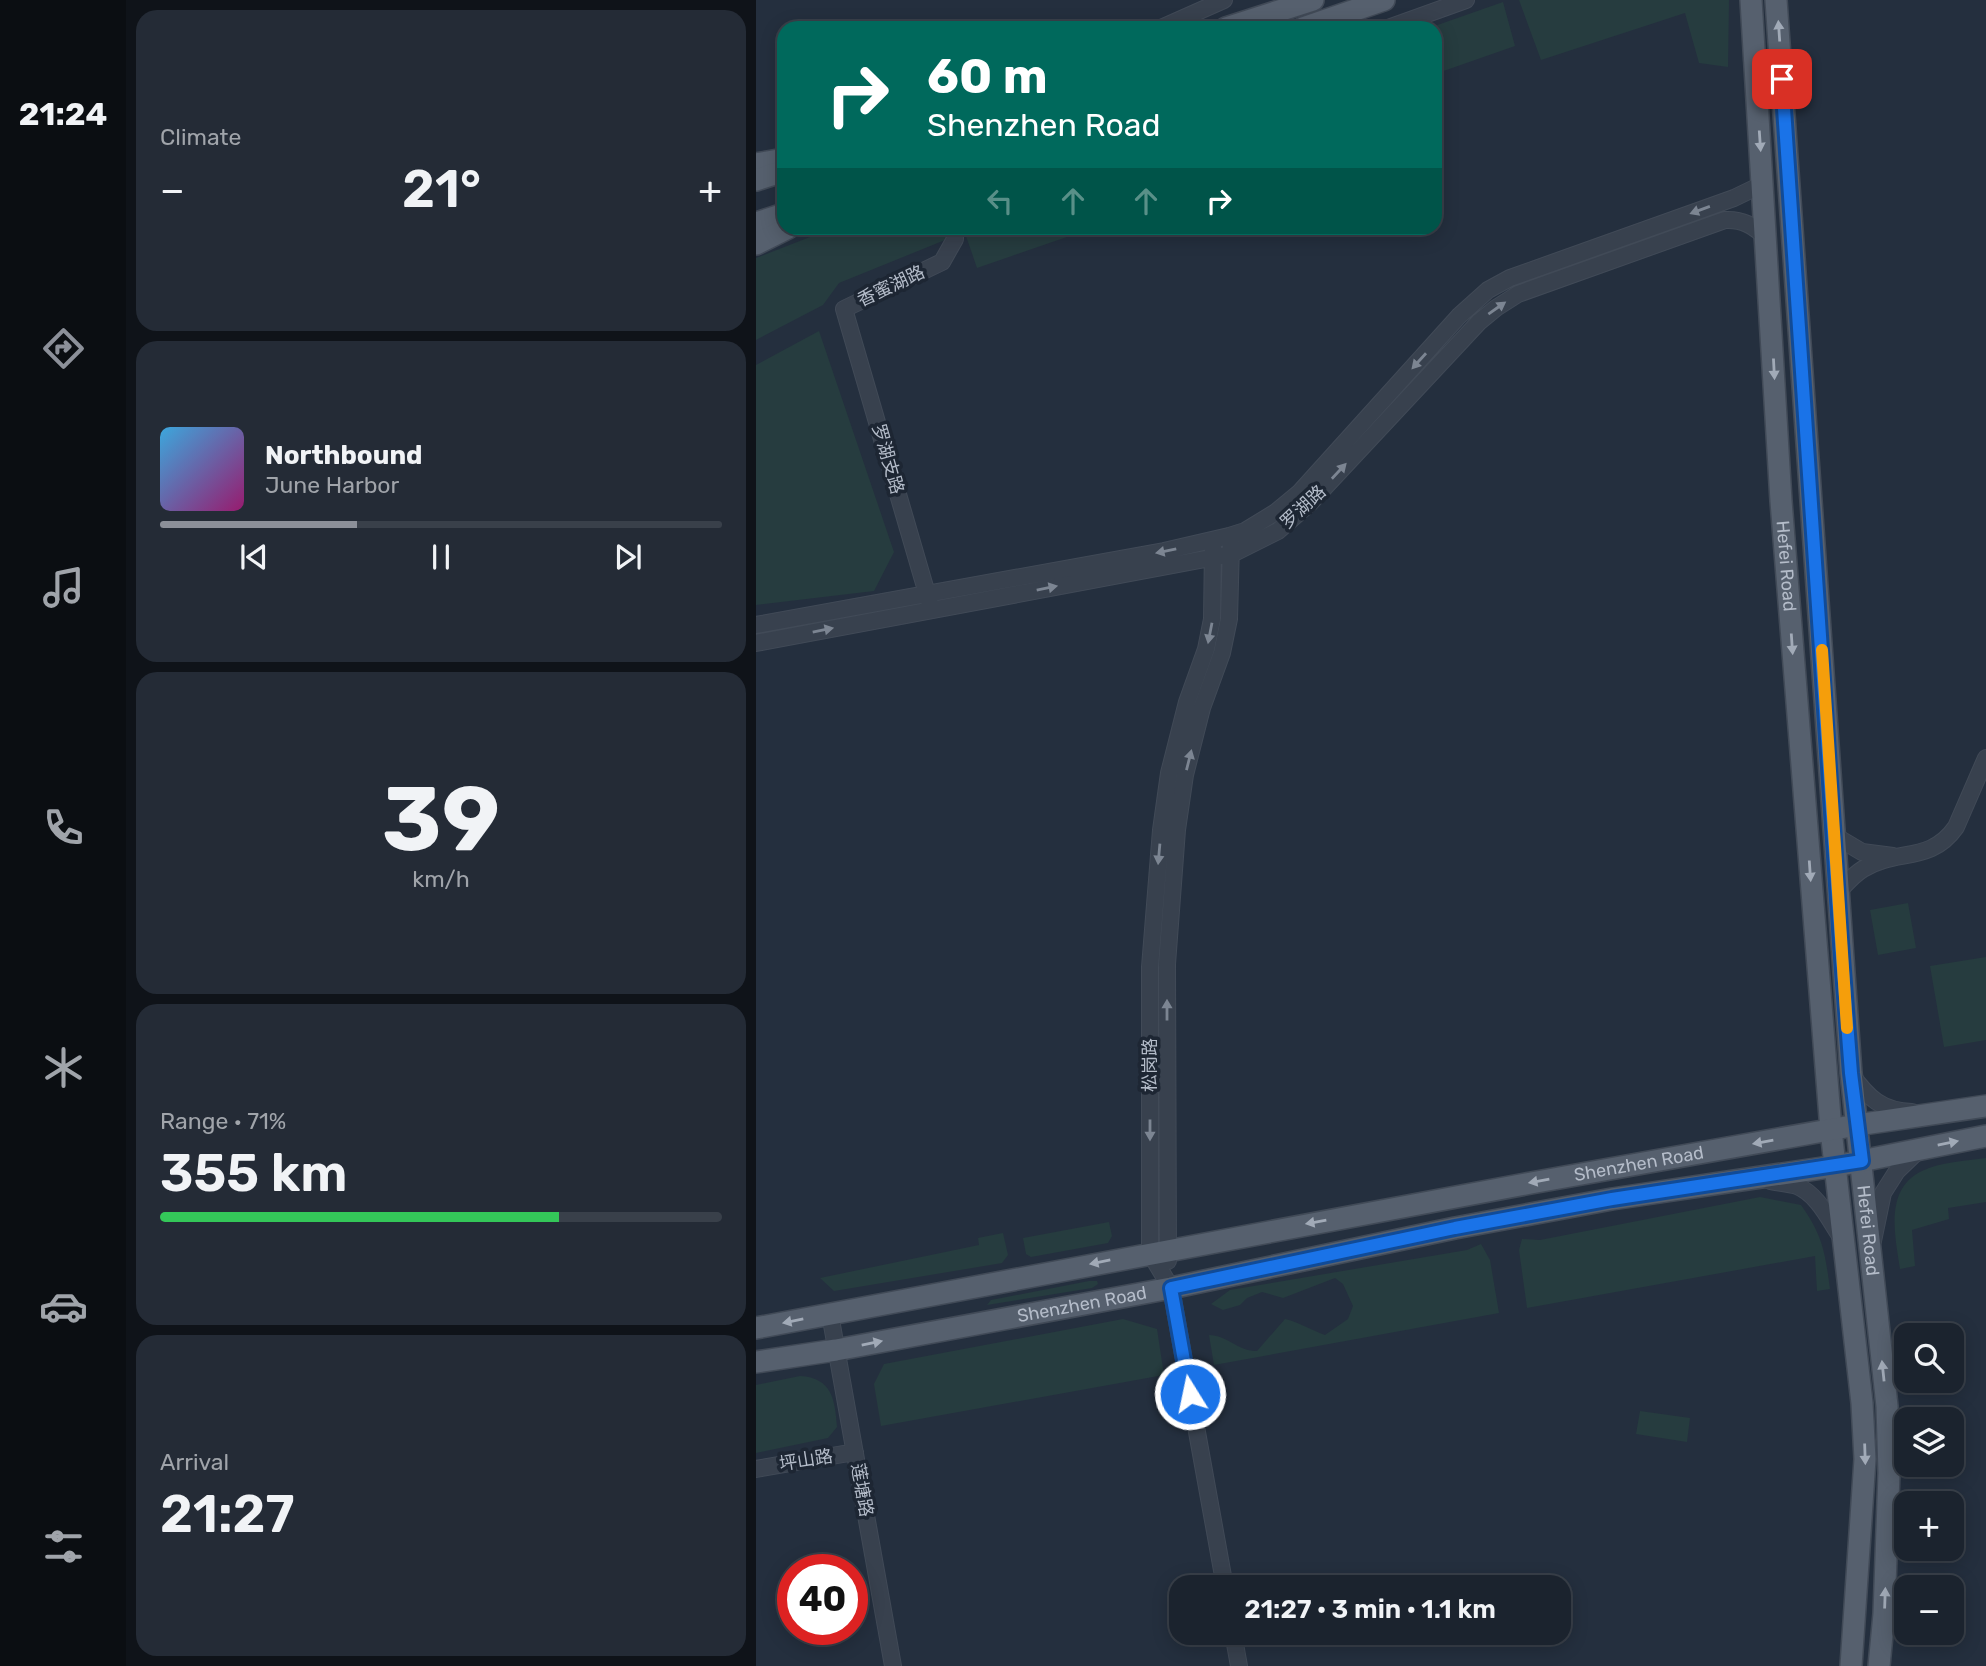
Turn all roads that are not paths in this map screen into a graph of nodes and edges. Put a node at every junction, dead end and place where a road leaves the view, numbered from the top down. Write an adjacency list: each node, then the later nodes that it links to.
1 (1224, 0): 7 (street)
2 (1313, 0): 8 (main road)
3 (1384, 0): 9 (main road)
4 (1466, 0): 10 (street)
5 (1751, 0): 15 (main road, Hefei Road, one-way to 15)
6 (1776, 0): 30 (main road, Hefei Road, one-way to 6)
7 (1177, 21)
8 (1248, 21)
9 (1323, 21)
10 (1408, 21)
11 (777, 160): 12 (main road)
12 (756, 164)
13 (777, 173): 14 (main road)
14 (756, 180)
15 (1763, 184): 20 (main road, Hefei Road); 23 (street, one-way to 23)
16 (777, 216): 17 (main road)
17 (756, 223)
18 (777, 234): 21 (main road)
19 (955, 235): 22 (street, 香蜜湖路)
20 (1766, 237): 25 (street, 罗湖路, one-way to 20); 37 (main road, Hefei Road, one-way to 37)
21 (756, 244)
22 (844, 309): 26 (street, 罗湖支路)
23 (1229, 536): 24 (street); 25 (street, 松岗路)
24 (1213, 548): 25 (street, 罗湖路); 26 (street); 45 (street, 松岗路, one-way to 45)
25 (1232, 554): 45 (street, 松岗路, one-way to 25)
26 (929, 602): 27 (street); 28 (street, one-way to 26)
27 (756, 625)
28 (756, 643)
29 (1986, 758): 31 (street)
30 (1835, 836): 31 (street); 32 (main road, Hefei Road)
31 (1896, 857): 32 (street)
32 (1838, 892): 33 (main road, Hefei Road)
33 (1851, 1073): 35 (street); 36 (main road, Hefei Road)
34 (1986, 1106): 35 (main road, Shenzhen Road)
35 (1939, 1114): 36 (main road, Shenzhen Road)
36 (1857, 1125): 37 (main road, Shenzhen Road); 40 (main road, Hefei Road)
37 (1831, 1130): 41 (main road, Hefei Road); 45 (main road, Shenzhen Road, one-way to 45)
38 (1986, 1136): 39 (main road, Shenzhen Road, one-way to 38)
39 (1920, 1149): 40 (main road, Shenzhen Road); 44 (street)
40 (1862, 1161): 41 (main road, Shenzhen Road); 44 (main road, Hefei Road)
41 (1836, 1166): 42 (main road, Shenzhen Road); 43 (main road, Hefei Road)
42 (1757, 1178): 43 (street); 46 (main road, Shenzhen Road)
43 (1843, 1240): 57 (main road, Hefei Road, one-way to 57)
44 (1871, 1247): 58 (main road, Hefei Road, one-way to 44)
45 (1158, 1251): 46 (street); 47 (main road, Shenzhen Road, one-way to 47)
46 (1171, 1288): 49 (main road, Shenzhen Road, one-way to 46); 53 (street)
47 (830, 1314): 48 (main road, Shenzhen Road, one-way to 48); 49 (street, 莲塘路)
48 (756, 1328)
49 (836, 1350): 50 (main road, Shenzhen Road); 51 (street, 莲塘路)
50 (756, 1362)
51 (855, 1452): 52 (street, 坪山路); 55 (street, 莲塘路)
52 (756, 1469)
53 (1222, 1575)
54 (1235, 1645): 56 (street)
55 (893, 1666)
56 (1239, 1666)
57 (1852, 1666)
58 (1879, 1666)

